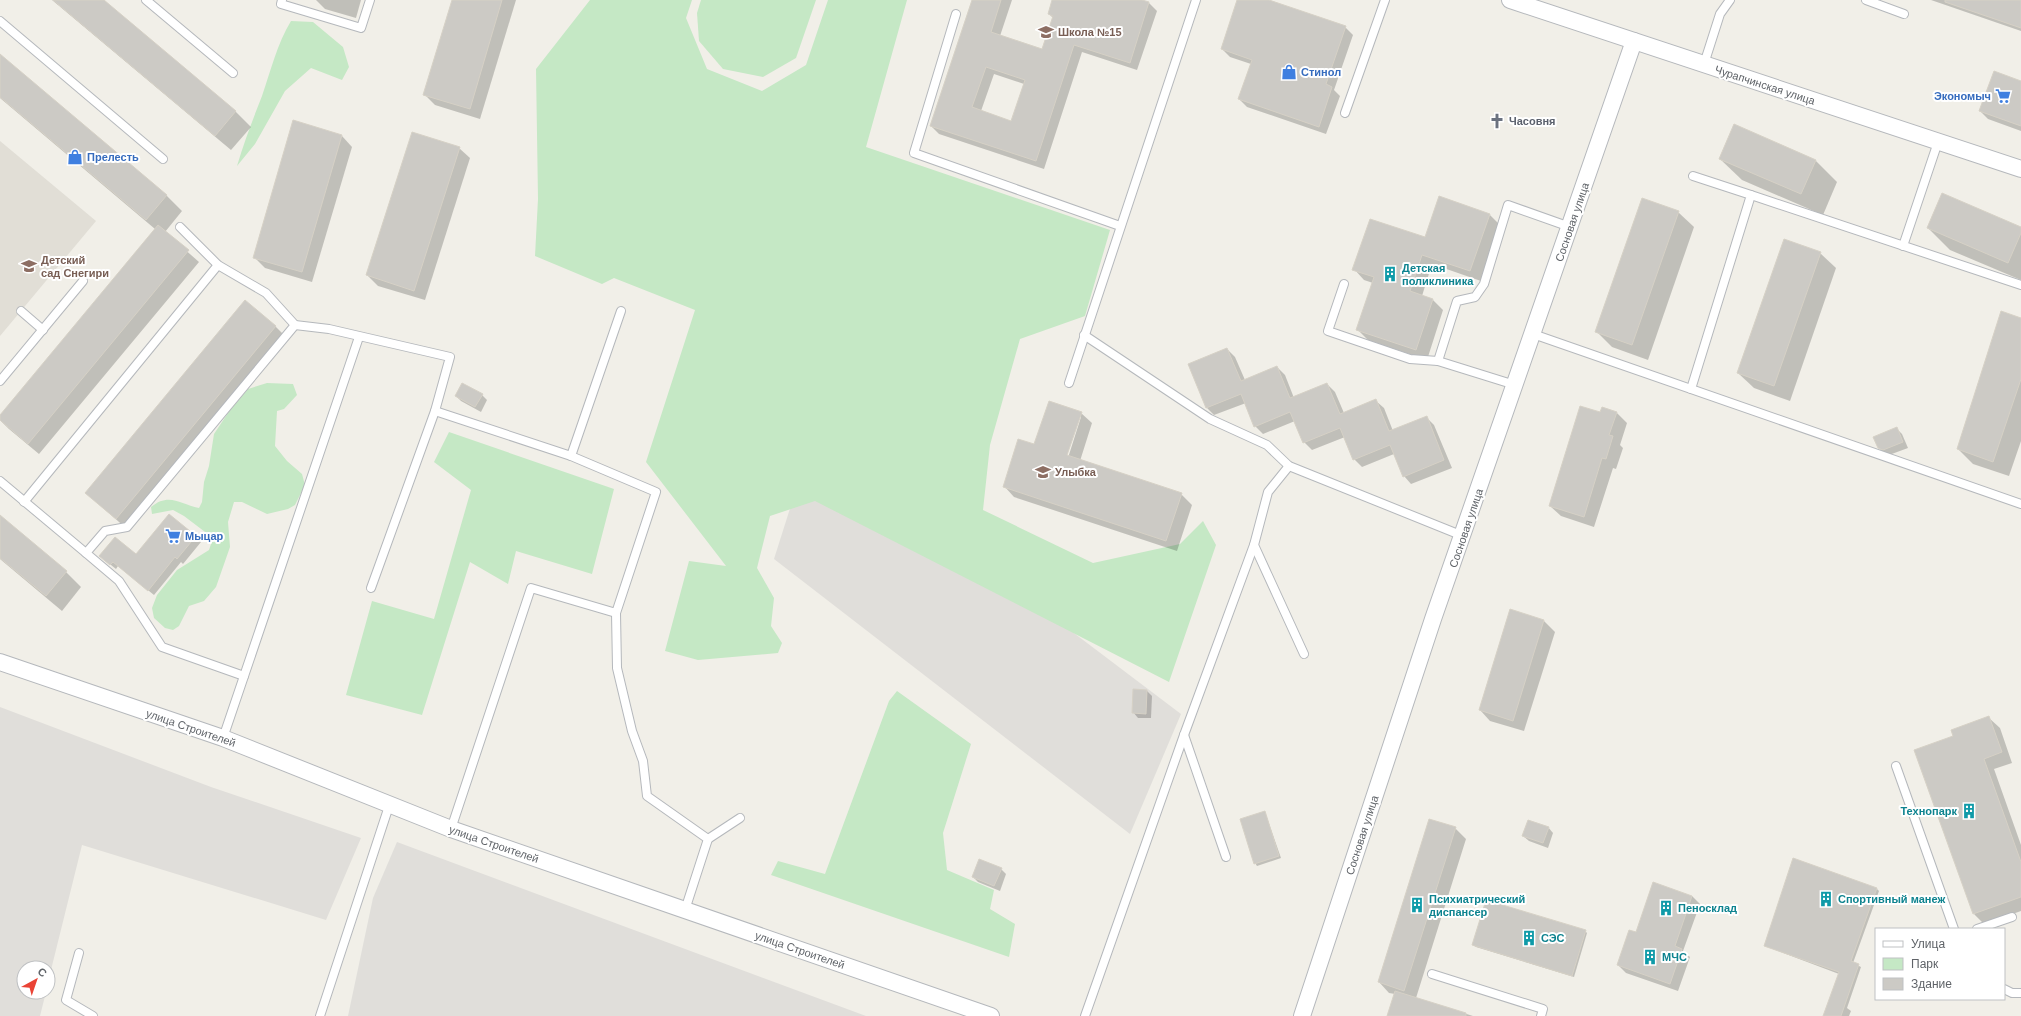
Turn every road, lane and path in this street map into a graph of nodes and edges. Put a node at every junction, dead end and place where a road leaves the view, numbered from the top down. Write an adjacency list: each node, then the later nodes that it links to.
1 (146, 0): 14 (lane)
2 (282, 0): 3 (lane)
3 (370, 0)
4 (1196, 0): 21 (lane)
5 (1385, 0): 15 (lane)
6 (1510, 0): 12 (street, Чурапчинская улица)
7 (1730, 0): 13 (lane)
8 (1866, 0): 10 (lane)
9 (956, 14): 21 (lane)
10 (1904, 14)
11 (0, 21): 17 (lane)
12 (1634, 41): 13 (street, Чурапчинская улица); 23 (street, Сосновая улица)
13 (1704, 64): 16 (street, Чурапчинская улица)
14 (233, 73)
15 (1345, 113)
16 (1938, 142): 18 (street, Чурапчинская улица); 24 (lane)
17 (163, 159)
18 (2021, 169)
19 (1693, 176): 20 (lane)
20 (1751, 195): 24 (lane); 40 (lane)
21 (1120, 226): 34 (lane)
22 (180, 227): 25 (lane)
23 (1570, 227): 33 (street, Сосновая улица); 36 (lane)
24 (1903, 246): 28 (lane)
25 (218, 265): 31 (lane); 45 (lane)
26 (83, 281): 32 (lane)
27 (1344, 284): 36 (lane)
28 (2021, 285)
29 (621, 310): 42 (lane)
30 (21, 311): 32 (lane)
31 (295, 325): 35 (lane); 49 (lane)
32 (43, 330): 37 (lane)
33 (1533, 334): 39 (street, Сосновая улица); 40 (lane)
34 (1084, 335): 38 (lane); 43 (lane)
35 (359, 337): 41 (lane); 54 (lane)
36 (1438, 361): 39 (lane)
37 (0, 381)
38 (1069, 383)
39 (1515, 385): 47 (street, Сосновая улица)
40 (1691, 389): 46 (lane)
41 (435, 411): 42 (lane); 50 (lane)
42 (571, 456): 51 (lane)
43 (1289, 466): 47 (lane); 48 (lane)
44 (0, 481): 45 (lane)
45 (24, 502): 49 (lane)
46 (2021, 504)
47 (1463, 536): 75 (street, Сосновая улица)
48 (1254, 545): 52 (lane); 55 (lane)
49 (86, 553): 54 (lane)
50 (371, 588)
51 (616, 612): 60 (lane); 61 (lane)
52 (1304, 654)
53 (0, 662): 56 (street, улица Строителей)
54 (244, 676): 56 (lane)
55 (1184, 735): 62 (lane); 74 (lane)
56 (223, 738): 58 (street, улица Строителей)
57 (1896, 766): 65 (lane)
58 (389, 806): 60 (street, улица Строителей); 72 (lane)
59 (740, 818): 61 (lane)
60 (451, 829): 63 (street, улица Строителей)
61 (708, 839): 63 (lane)
62 (1226, 857)
63 (685, 910): 73 (street, улица Строителей)
64 (2012, 917): 66 (lane)
65 (1954, 928)
66 (1980, 928)
67 (79, 954): 71 (lane)
68 (1432, 974): 76 (lane)
69 (2005, 989): 70 (lane)
70 (2021, 993)
71 (93, 1016)
72 (320, 1016)
73 (991, 1016)
74 (1085, 1016)
75 (1302, 1016)
76 (1541, 1016)

